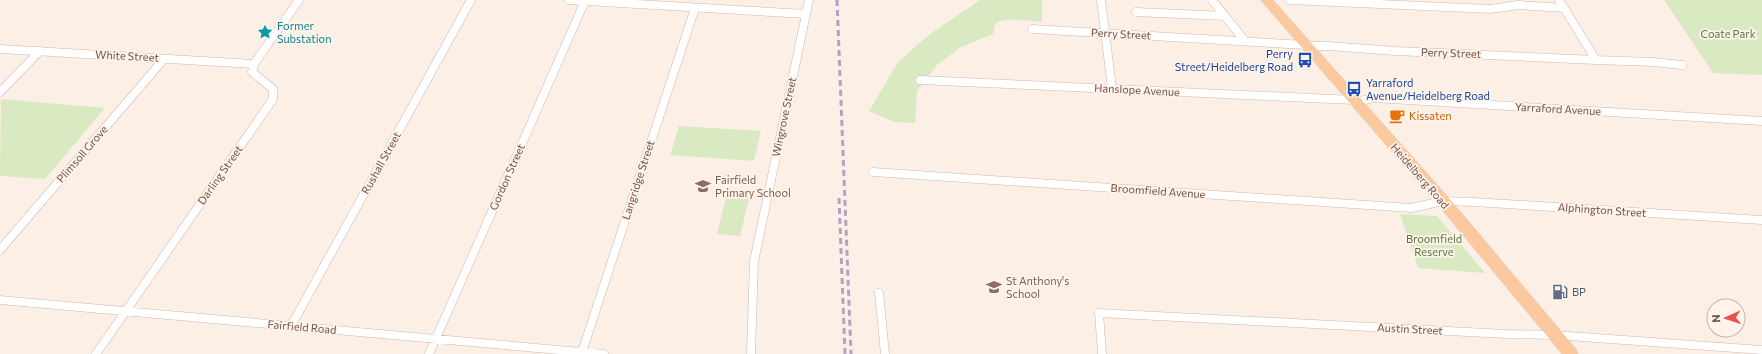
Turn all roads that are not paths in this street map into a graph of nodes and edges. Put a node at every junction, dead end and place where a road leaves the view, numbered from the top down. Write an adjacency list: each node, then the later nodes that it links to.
1 (299, 0): 25 (street)
2 (471, 0): 40 (street, Rushall Street)
3 (569, 0): 10 (street)
4 (809, 0): 15 (street, Wingrove Street)
5 (1101, 0): 18 (street)
6 (1212, 0): 16 (street)
7 (1267, 0): 20 (main road, Heidelberg Road)
8 (1290, 0): 13 (street)
9 (1559, 0): 13 (street)
10 (585, 1): 11 (street); 42 (street, Gordon Street)
11 (657, 3): 12 (street)
12 (695, 8): 15 (street); 44 (street, Langridge Street)
13 (1564, 8): 24 (street)
14 (1136, 12): 16 (street)
15 (806, 14): 48 (street, Wingrove Street)
16 (1225, 16): 19 (street)
17 (1032, 29): 18 (street, Perry Street)
18 (1105, 33): 19 (street, Perry Street); 28 (street)
19 (1246, 41): 20 (street, Perry Street)
20 (1307, 46): 24 (street, Perry Street); 30 (main road, Heidelberg Road)
21 (0, 49): 22 (street, White Street)
22 (40, 51): 23 (street, White Street); 29 (street)
23 (164, 59): 25 (street, White Street); 36 (street, Plimsoll Grove)
24 (1596, 60): 26 (street, Perry Street)
25 (254, 64): 39 (street, Darling Street)
26 (1682, 66)
27 (920, 80): 28 (street, Hanslope Avenue)
28 (1112, 88): 30 (street, Hanslope Avenue)
29 (0, 92)
30 (1355, 101): 31 (street, Yarraford Avenue); 33 (main road, Heidelberg Road)
31 (1762, 121)
32 (873, 172): 33 (street, Broomfield Avenue)
33 (1442, 201): 35 (street, Alphington Street); 41 (main road, Heidelberg Road)
34 (1762, 214): 35 (street)
35 (1762, 220)
36 (0, 250)
37 (879, 293): 49 (street)
38 (0, 300): 39 (street, Fairfield Road)
39 (125, 312): 40 (street, Fairfield Road); 45 (street, Darling Street)
40 (291, 326): 42 (street, Fairfield Road)
41 (1555, 335): 43 (street, Austin Street); 50 (street, Austin Street); 51 (main road, Heidelberg Road)
42 (435, 339): 44 (street, Fairfield Road); 46 (street, Gordon Street)
43 (1762, 350)
44 (582, 352): 47 (street, Fairfield Road)
45 (97, 354)
46 (429, 354)
47 (604, 354)
48 (751, 354)
49 (885, 354)
50 (1102, 354)
51 (1571, 354)

